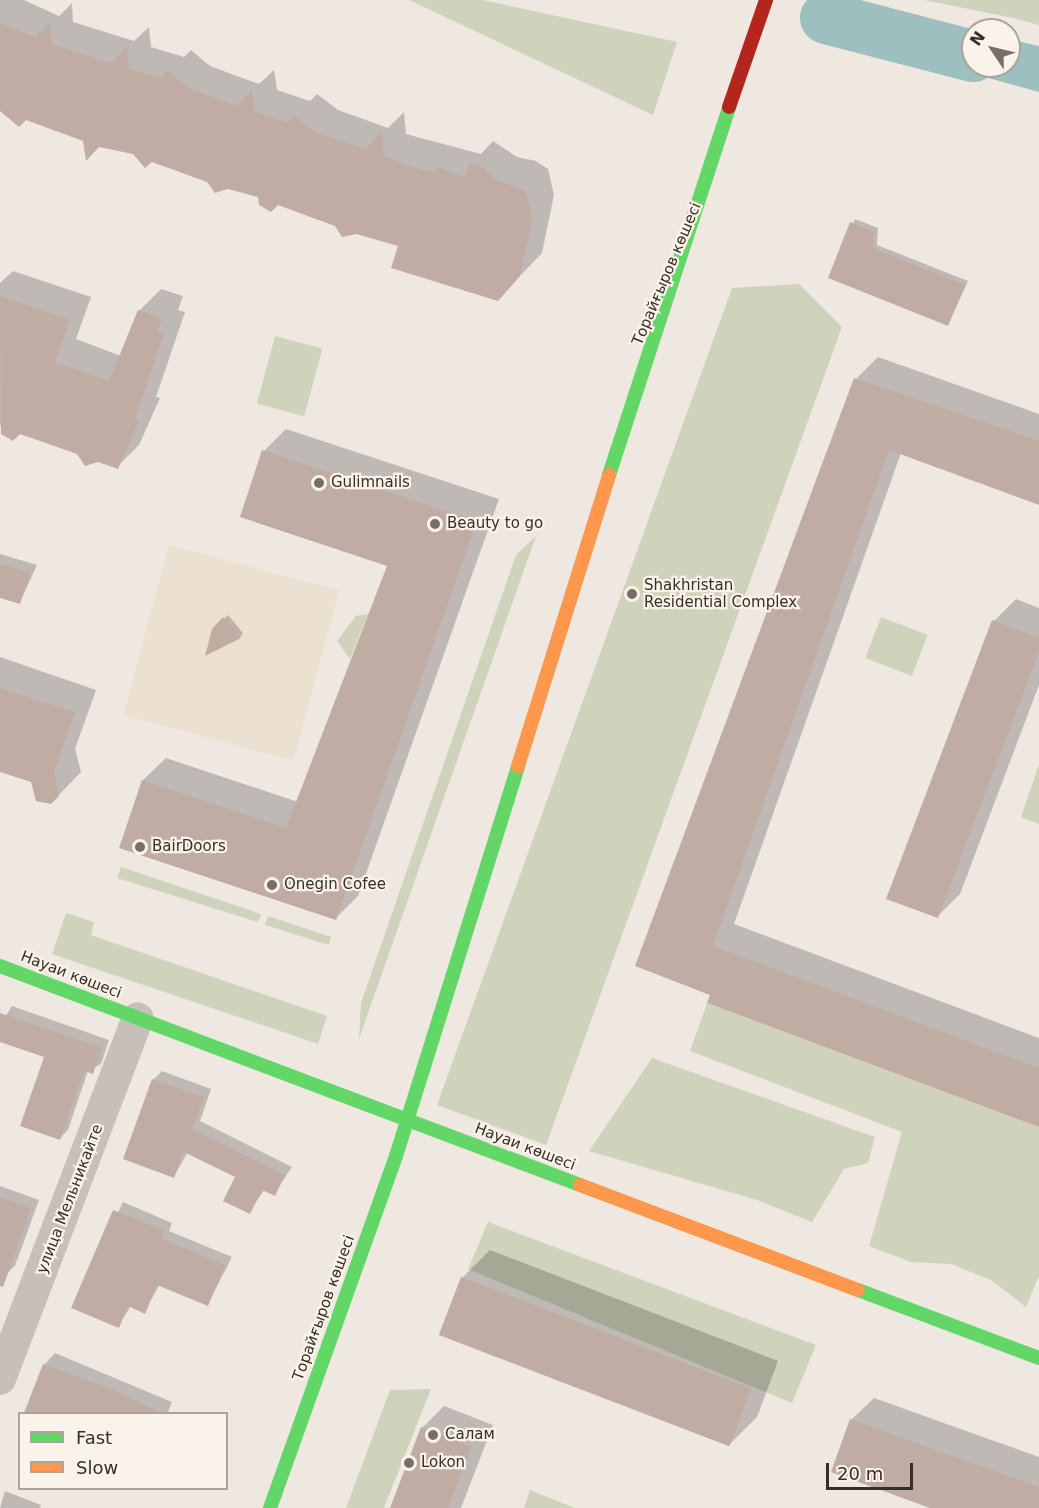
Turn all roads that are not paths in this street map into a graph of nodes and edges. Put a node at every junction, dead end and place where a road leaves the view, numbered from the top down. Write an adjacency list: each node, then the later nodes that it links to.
1 (766, 0): 3 (street, Торайғыров көшесі)
2 (714, 208): 3 (street, Торайғыров көшесі)
3 (645, 367): 6 (street, Торайғыров көшесі)
4 (0, 966): 5 (street, Науаи көшесі)
5 (138, 1018): 6 (street, Науаи көшесі); 8 (street, улица Мельникайте)
6 (408, 1119): 7 (street, Науаи көшесі); 9 (street, Торайғыров көшесі)
7 (1039, 1358)
8 (0, 1379)
9 (270, 1508)

